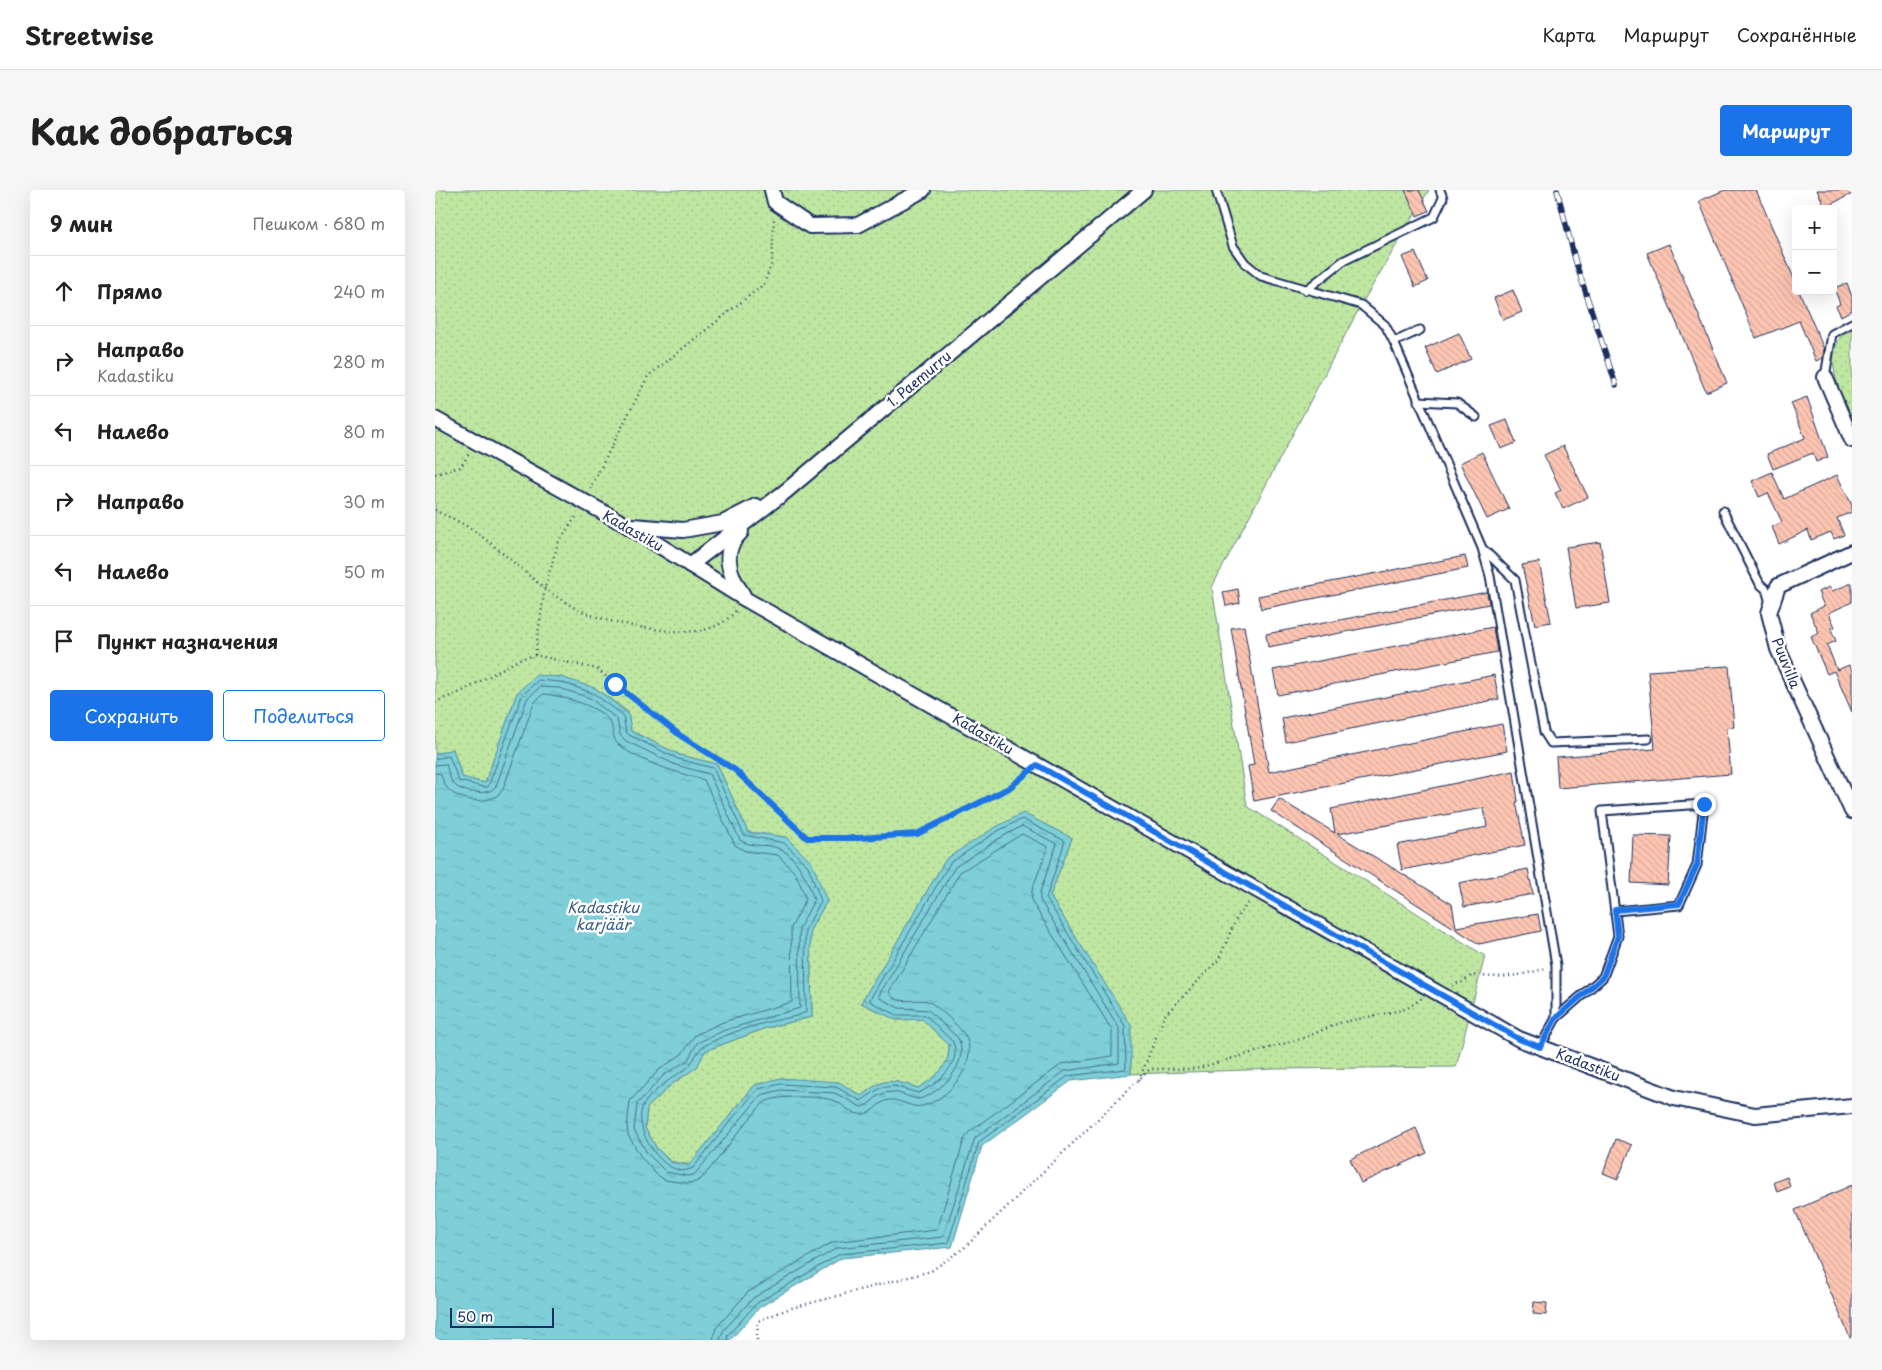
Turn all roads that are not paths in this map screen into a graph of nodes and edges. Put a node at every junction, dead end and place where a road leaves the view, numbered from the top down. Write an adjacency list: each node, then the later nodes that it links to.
1 (923, 190): 5 (street)
2 (1144, 190): 15 (street, 1. Paemurru)
3 (1216, 190): 6 (lane)
4 (1440, 190): 6 (lane)
5 (774, 196)
6 (1306, 290): 9 (lane)
7 (1852, 324): 10 (lane)
8 (1420, 330): 9 (lane)
9 (1394, 342): 11 (lane)
10 (1825, 377): 14 (street)
11 (1418, 401): 12 (lane); 18 (lane)
12 (1476, 417)
13 (435, 419): 17 (street, Kadastiku)
14 (1852, 440)
15 (786, 491): 17 (street); 20 (street, 1. Paemurru); 21 (street)
16 (1723, 511): 22 (lane)
17 (628, 526): 20 (street, Kadastiku)
18 (1482, 548): 23 (lane); 26 (lane)
19 (1852, 552): 22 (street, Puuvilla)
20 (690, 565): 21 (street, Kadastiku)
21 (745, 599): 27 (street, Kadastiku)
22 (1771, 608): 24 (street, Puuvilla)
23 (1648, 739)
24 (1852, 811)
25 (1615, 910): 25 (lane); 26 (lane)
26 (1556, 1018): 27 (lane)
27 (1540, 1047): 28 (street, Kadastiku)
28 (1852, 1106)

